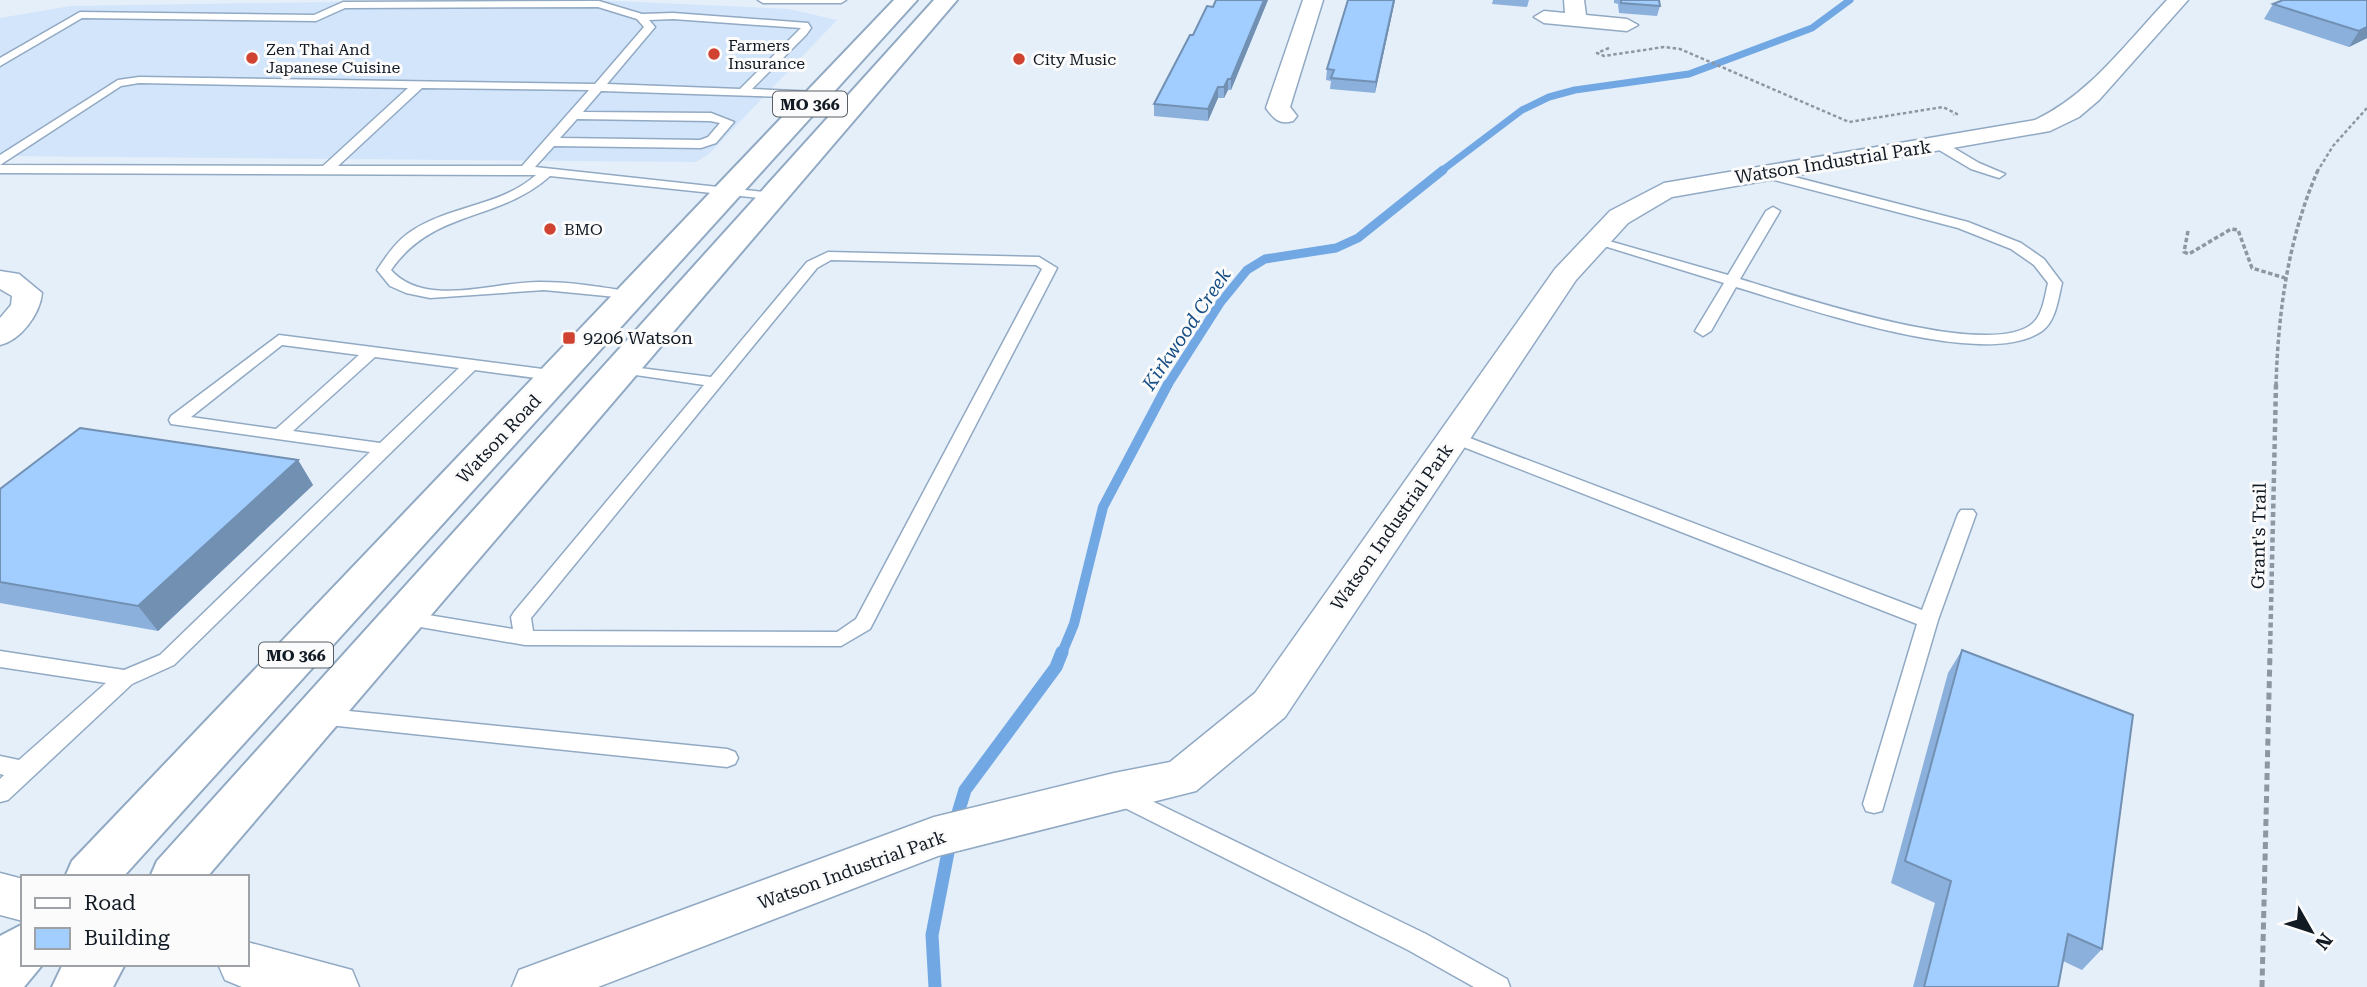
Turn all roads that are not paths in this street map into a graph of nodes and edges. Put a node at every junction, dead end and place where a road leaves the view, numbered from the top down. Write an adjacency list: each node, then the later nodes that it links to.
1 (763, 0): 2 (lane)
2 (841, 0)
3 (906, 0): 15 (main road, Watson Road / MO 366)
4 (946, 0): 28 (main road, MO 366)
5 (1313, 0): 17 (street)
6 (2174, 1): 18 (street, Watson Industrial Park)
7 (1575, 10): 9 (street); 10 (street)
8 (640, 17): 11 (lane); 13 (lane); 14 (lane)
9 (1544, 17)
10 (1627, 25)
11 (0, 63)
12 (419, 84): 13 (lane); 20 (lane); 22 (lane)
13 (599, 87): 14 (lane); 16 (lane)
14 (743, 92): 15 (lane)
15 (818, 95): 27 (main road, Watson Road / MO 366)
16 (574, 115): 19 (lane); 19 (lane)
17 (1285, 116)
18 (1942, 131): 25 (street, Watson Industrial Park); 26 (lane)
19 (551, 142): 23 (lane)
20 (0, 160)
21 (0, 169): 22 (lane)
22 (326, 170): 23 (lane)
23 (526, 170): 24 (lane)
24 (547, 172): 27 (lane); 33 (lane)
25 (1764, 173): 30 (street, Watson Industrial Park); 32 (lane)
26 (1999, 174)
27 (729, 192): 28 (lane); 33 (main road, Watson Road / MO 366)
28 (773, 197): 38 (main road, MO 366)
29 (1773, 211): 32 (lane)
30 (1595, 241): 32 (lane); 42 (street, Watson Industrial Park)
31 (0, 280): 35 (street)
32 (1733, 281): 34 (lane)
33 (632, 296): 39 (main road, Watson Road / MO 366)
34 (1703, 331)
35 (0, 336)
36 (372, 352): 37 (lane); 41 (lane); 41 (lane)
37 (471, 365): 39 (lane); 43 (lane)
38 (622, 368): 40 (lane); 45 (main road, MO 366)
39 (558, 376): 57 (main road, Watson Road / MO 366)
40 (715, 382): 47 (lane); 47 (lane)
41 (280, 434): 43 (lane)
42 (1454, 437): 46 (lane); 54 (street, Watson Industrial Park)
43 (384, 449): 49 (lane)
44 (1967, 514): 46 (lane)
45 (403, 618): 47 (lane); 50 (main road, MO 366)
46 (1928, 620): 56 (lane)
47 (525, 638)
48 (0, 659): 49 (lane)
49 (125, 678): 53 (lane)
50 (317, 716): 51 (lane); 58 (main road, MO 366)
51 (727, 758)
52 (0, 765): 53 (lane)
53 (23, 771): 55 (lane)
54 (1114, 792): 67 (street, Watson Industrial Park); 68 (lane)
55 (0, 793)
56 (1874, 804)
57 (92, 875)
58 (177, 875)
59 (0, 894): 60 (street)
60 (21, 899)
61 (21, 951): 64 (main road)
62 (97, 966): 65 (main road)
63 (248, 966): 66 (street)
64 (0, 974)
65 (79, 987)
66 (334, 987)
67 (537, 987)
68 (1498, 987)

